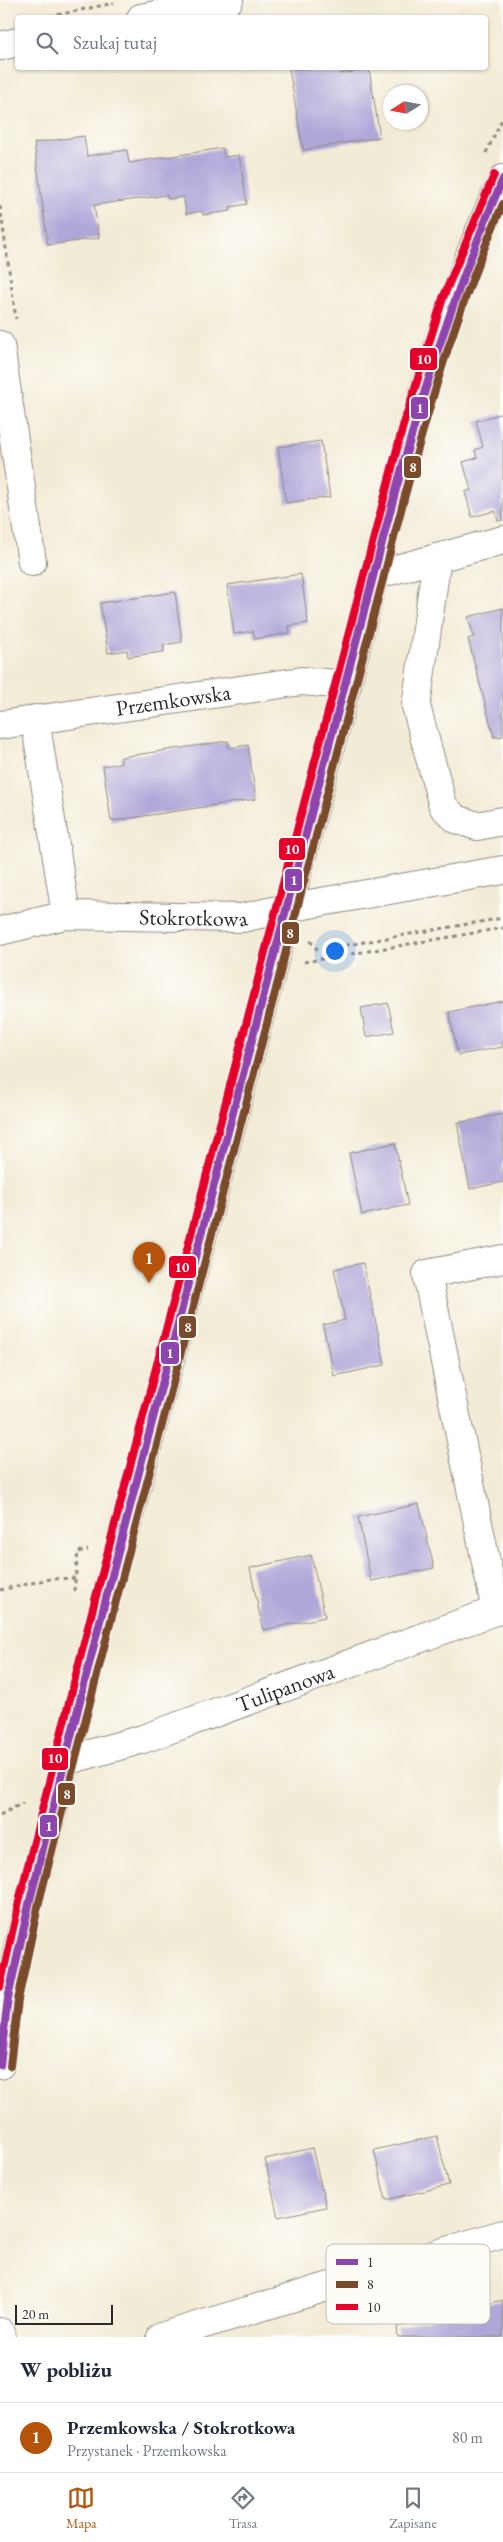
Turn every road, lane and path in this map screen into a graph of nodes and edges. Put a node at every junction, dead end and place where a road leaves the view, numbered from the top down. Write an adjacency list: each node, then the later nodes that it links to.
1 (229, 0): 2 (street)
2 (132, 10): 3 (path)
3 (76, 15)
4 (15, 43): 5 (street)
5 (0, 46)
6 (503, 179): 11 (street)
7 (0, 345): 10 (street)
8 (503, 540): 9 (street)
9 (437, 558): 11 (street); 15 (street)
10 (32, 562)
11 (375, 575): 12 (street)
12 (347, 685): 13 (street, Przemkowska); 17 (street)
13 (35, 720): 14 (street, Przemkowska); 18 (street)
14 (0, 725)
15 (503, 821)
16 (503, 870): 17 (street, Stokrotkowa)
17 (287, 908): 18 (street, Stokrotkowa); 25 (street)
18 (66, 915): 21 (street, Stokrotkowa)
19 (503, 918): 22 (path)
20 (503, 928): 23 (path)
21 (0, 931)
22 (309, 939)
23 (294, 964)
24 (503, 1259): 27 (street)
25 (111, 1579): 26 (path); 28 (street)
26 (0, 1590)
27 (500, 1610): 28 (street, Tulipanowa)
28 (65, 1761): 29 (street)
29 (0, 2065)
30 (503, 2234): 31 (street)
31 (470, 2244)
32 (326, 2287): 35 (street)
33 (0, 2332): 34 (street)
34 (1, 2337)
35 (161, 2337)

